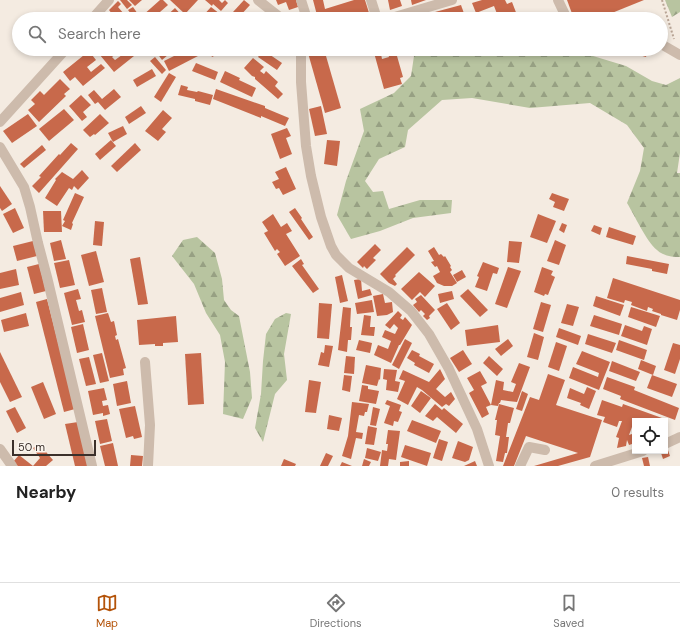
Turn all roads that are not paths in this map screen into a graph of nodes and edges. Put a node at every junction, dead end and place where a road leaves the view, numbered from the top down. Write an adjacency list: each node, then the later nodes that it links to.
1 (109, 0): 7 (street)
2 (258, 0): 8 (street)
3 (301, 0): 9 (street)
4 (371, 0): 10 (street)
5 (452, 0): 11 (street)
6 (558, 0): 12 (street)
7 (98, 12)
8 (273, 12)
9 (305, 12)
10 (375, 12)
11 (412, 12)
12 (564, 12)
13 (668, 48): 14 (street)
14 (679, 54)
15 (60, 56): 17 (street)
16 (301, 56): 28 (street)
17 (0, 122)
18 (0, 147): 26 (street)
19 (145, 362): 27 (street)
20 (680, 437): 21 (street)
21 (668, 443)
22 (0, 449): 25 (street)
23 (545, 450): 29 (street)
24 (633, 454): 30 (street)
25 (12, 466)
26 (92, 466)
27 (148, 466)
28 (489, 466)
29 (520, 466)
30 (595, 466)

